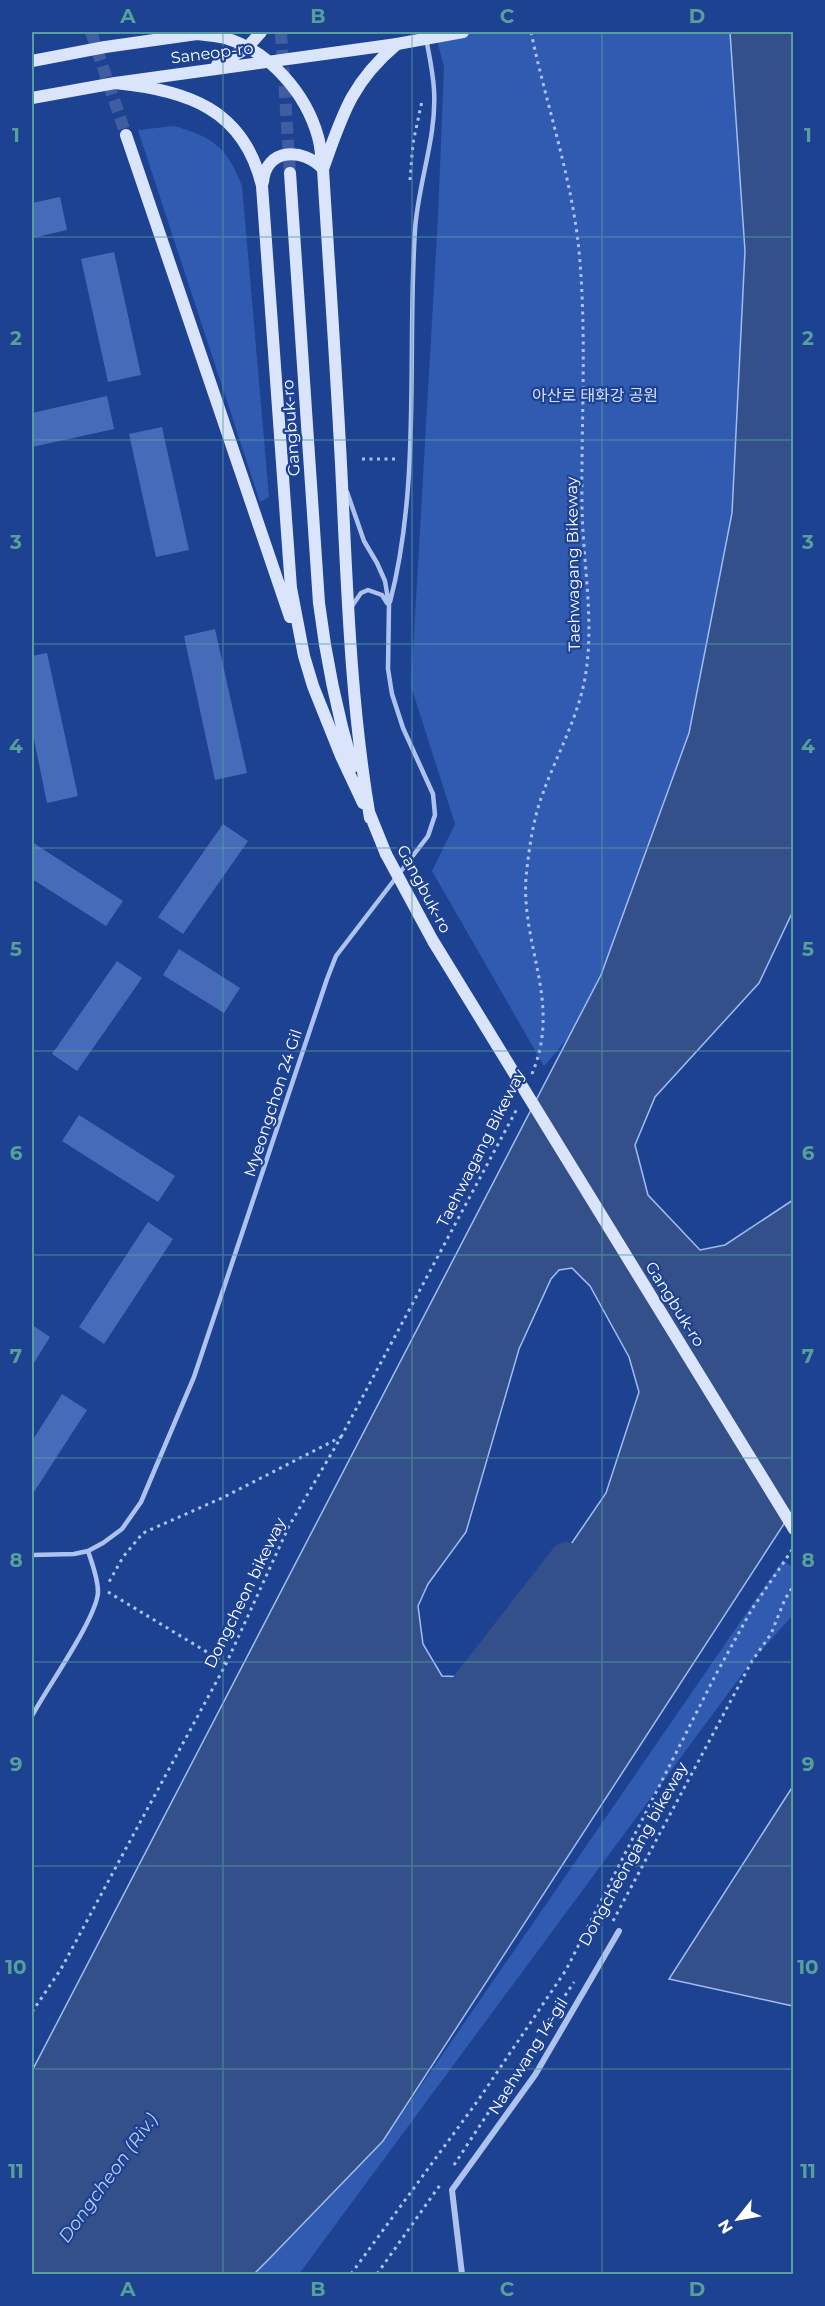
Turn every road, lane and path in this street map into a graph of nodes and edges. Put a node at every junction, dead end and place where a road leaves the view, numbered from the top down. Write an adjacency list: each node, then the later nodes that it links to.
1 (148, 32): 9 (main road)
2 (214, 32): 7 (main road, Saneop-ro)
3 (261, 32): 10 (main road)
4 (425, 32): 21 (lane)
5 (463, 32): 8 (main road, Saneop-ro, bridge)
6 (531, 32): 25 (path, Taehwagang Bikeway)
7 (197, 34): 9 (main road, Saneop-ro); 10 (main road)
8 (397, 44): 12 (main road, Saneop-ro); 17 (main road)
9 (105, 47): 11 (main road, Saneop-ro)
10 (247, 48): 12 (main road); 13 (main road)
11 (32, 61)
12 (270, 63): 13 (main road, Saneop-ro); 17 (main road)
13 (202, 71): 14 (main road, Saneop-ro)
14 (115, 83): 15 (main road, Saneop-ro); 19 (main road)
15 (32, 98)
16 (126, 135): 23 (main road)
17 (323, 169): 19 (main road); 20 (main road)
18 (290, 173): 24 (main road, Gangbuk-ro)
19 (262, 186): 23 (main road)
20 (341, 461): 21 (lane); 22 (main road)
21 (389, 605): 22 (lane); 30 (lane, Myeongchon 24 Gil)
22 (348, 617): 24 (main road)
23 (304, 656): 24 (main road)
24 (370, 818): 28 (main road, Gangbuk-ro, bridge)
25 (528, 1084)
26 (520, 1103): 27 (path, Taehwagang Bikeway)
27 (341, 1437): 33 (path, Dongcheon bikeway); 33 (path)
28 (794, 1529)
29 (794, 1547): 41 (path)
30 (88, 1551): 31 (lane, Myeongchon 24 Gil); 34 (lane)
31 (32, 1555)
32 (794, 1585): 35 (path, Dongcheongang bikeway)
33 (226, 1664): 38 (path, Dongcheon bikeway)
34 (32, 1716)
35 (609, 1929)
36 (619, 1931): 43 (street, Naehwang 14-gil)
37 (577, 1977): 39 (path)
38 (32, 2012)
39 (449, 2172)
40 (443, 2181): 42 (path)
41 (351, 2274)
42 (377, 2274)
43 (462, 2274)

